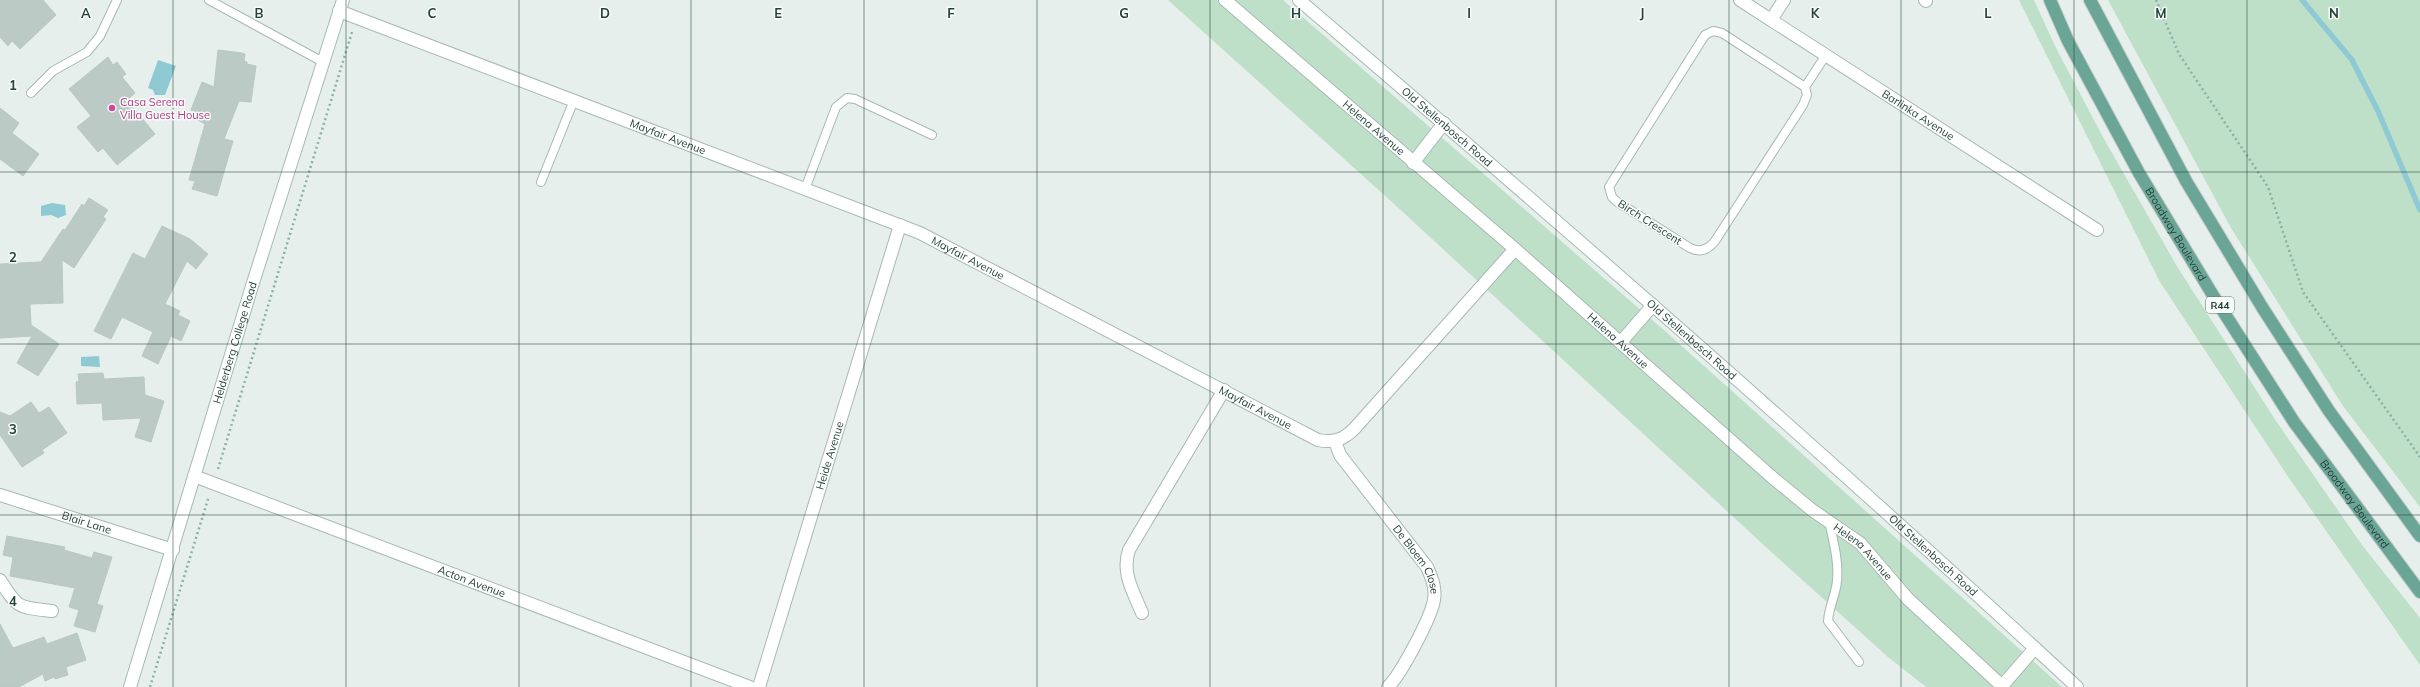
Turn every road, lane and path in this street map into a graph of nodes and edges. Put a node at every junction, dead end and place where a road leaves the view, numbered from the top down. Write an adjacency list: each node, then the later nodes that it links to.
1 (117, 0): 16 (lane)
2 (209, 0): 14 (lane)
3 (1225, 0): 20 (street, Helena Avenue)
4 (1299, 0): 18 (street, Old Stellenbosch Road)
5 (1740, 0): 12 (street, Barlinka Avenue)
6 (1784, 0): 12 (street)
7 (2050, 0): 38 (main road, Broadway Boulevard / R44)
8 (2090, 0): 35 (main road)
9 (2156, 0): 30 (path)
10 (341, 5): 11 (street, Mayfair Avenue); 14 (street, Helderberg College Road)
11 (356, 17): 17 (street, Mayfair Avenue); 32 (path)
12 (1772, 20): 13 (street, Barlinka Avenue)
13 (1826, 55): 15 (lane, Birch Crescent); 24 (street, Barlinka Avenue)
14 (323, 62): 31 (street, Helderberg College Road)
15 (1805, 87): 15 (lane, Birch Crescent)
16 (31, 93)
17 (574, 100): 21 (lane); 22 (street, Mayfair Avenue)
18 (1444, 123): 20 (street); 26 (street, Old Stellenbosch Road)
19 (932, 135): 22 (lane)
20 (1413, 163): 25 (street, Helena Avenue)
21 (541, 182)
22 (805, 189): 23 (street, Mayfair Avenue)
23 (900, 225): 28 (street, Mayfair Avenue); 47 (street, Heide Avenue)
24 (2097, 230)
25 (1515, 249): 27 (street, Helena Avenue); 29 (street)
26 (1653, 305): 27 (street); 41 (street, Old Stellenbosch Road)
27 (1621, 342): 34 (street, Helena Avenue)
28 (1224, 390): 29 (street, Mayfair Avenue); 40 (street)
29 (1335, 441): 48 (street, De Bloem Close)
30 (2420, 457)
31 (194, 476): 32 (street, Acton Avenue); 36 (street, Helderberg College Road)
32 (213, 483): 45 (path); 46 (street, Acton Avenue)
33 (0, 496): 36 (street, Blair Lane)
34 (1829, 521): 42 (lane); 43 (street, Helena Avenue)
35 (2420, 536)
36 (173, 550): 44 (street, Helderberg College Road)
37 (0, 580): 39 (street)
38 (2420, 592)
39 (52, 611)
40 (1142, 613)
41 (2035, 648): 43 (street); 49 (street, Old Stellenbosch Road)
42 (1858, 662)
43 (2002, 686)
44 (130, 687)
45 (150, 687)
46 (750, 687)
47 (759, 687)
48 (1388, 687)
49 (2077, 687)

